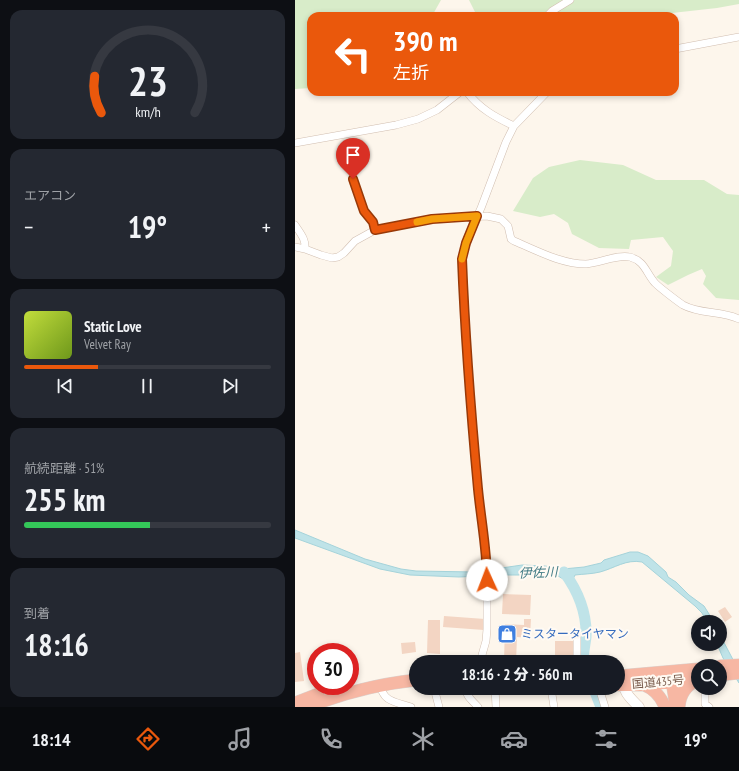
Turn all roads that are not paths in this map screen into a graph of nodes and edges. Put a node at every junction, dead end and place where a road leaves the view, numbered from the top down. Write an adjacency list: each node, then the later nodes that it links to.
1 (570, 0): 2 (street)
2 (551, 12)
3 (739, 37): 4 (street)
4 (679, 48)
5 (456, 96): 9 (street)
6 (470, 96): 8 (street)
7 (543, 96): 8 (street)
8 (514, 126): 11 (street)
9 (295, 143)
10 (353, 179): 13 (street)
11 (477, 216): 13 (street); 16 (street); 18 (street)
12 (295, 225): 15 (street)
13 (375, 230): 15 (street)
14 (295, 247): 15 (street)
15 (305, 249)
16 (739, 319)
17 (577, 632): 19 (street)
18 (482, 655)
19 (577, 655)
20 (691, 672): 22 (highway, 国道435号)
21 (409, 674): 26 (highway)
22 (670, 679): 23 (highway, 国道435号); 25 (highway, 国道435号); 30 (highway, 国道435号); 49 (highway); 50 (highway)
23 (691, 679)
24 (409, 681): 29 (highway)
25 (625, 681)
26 (359, 682)
27 (625, 682): 30 (highway, 国道435号)
28 (691, 683): 51 (highway)
29 (379, 685): 40 (highway); 41 (street)
30 (643, 685): 48 (highway)
31 (625, 691): 47 (main road)
32 (316, 695): 39 (highway)
33 (436, 695): 42 (street)
34 (467, 695): 43 (street)
35 (495, 695): 44 (street)
36 (552, 695): 45 (street)
37 (601, 695): 46 (street)
38 (705, 695): 52 (street)
39 (295, 703)
40 (308, 707)
41 (411, 707)
42 (439, 707)
43 (478, 707)
44 (496, 707)
45 (554, 707)
46 (605, 707)
47 (639, 707)
48 (665, 707)
49 (670, 707)
50 (676, 707)
51 (679, 707)
52 (709, 707)

